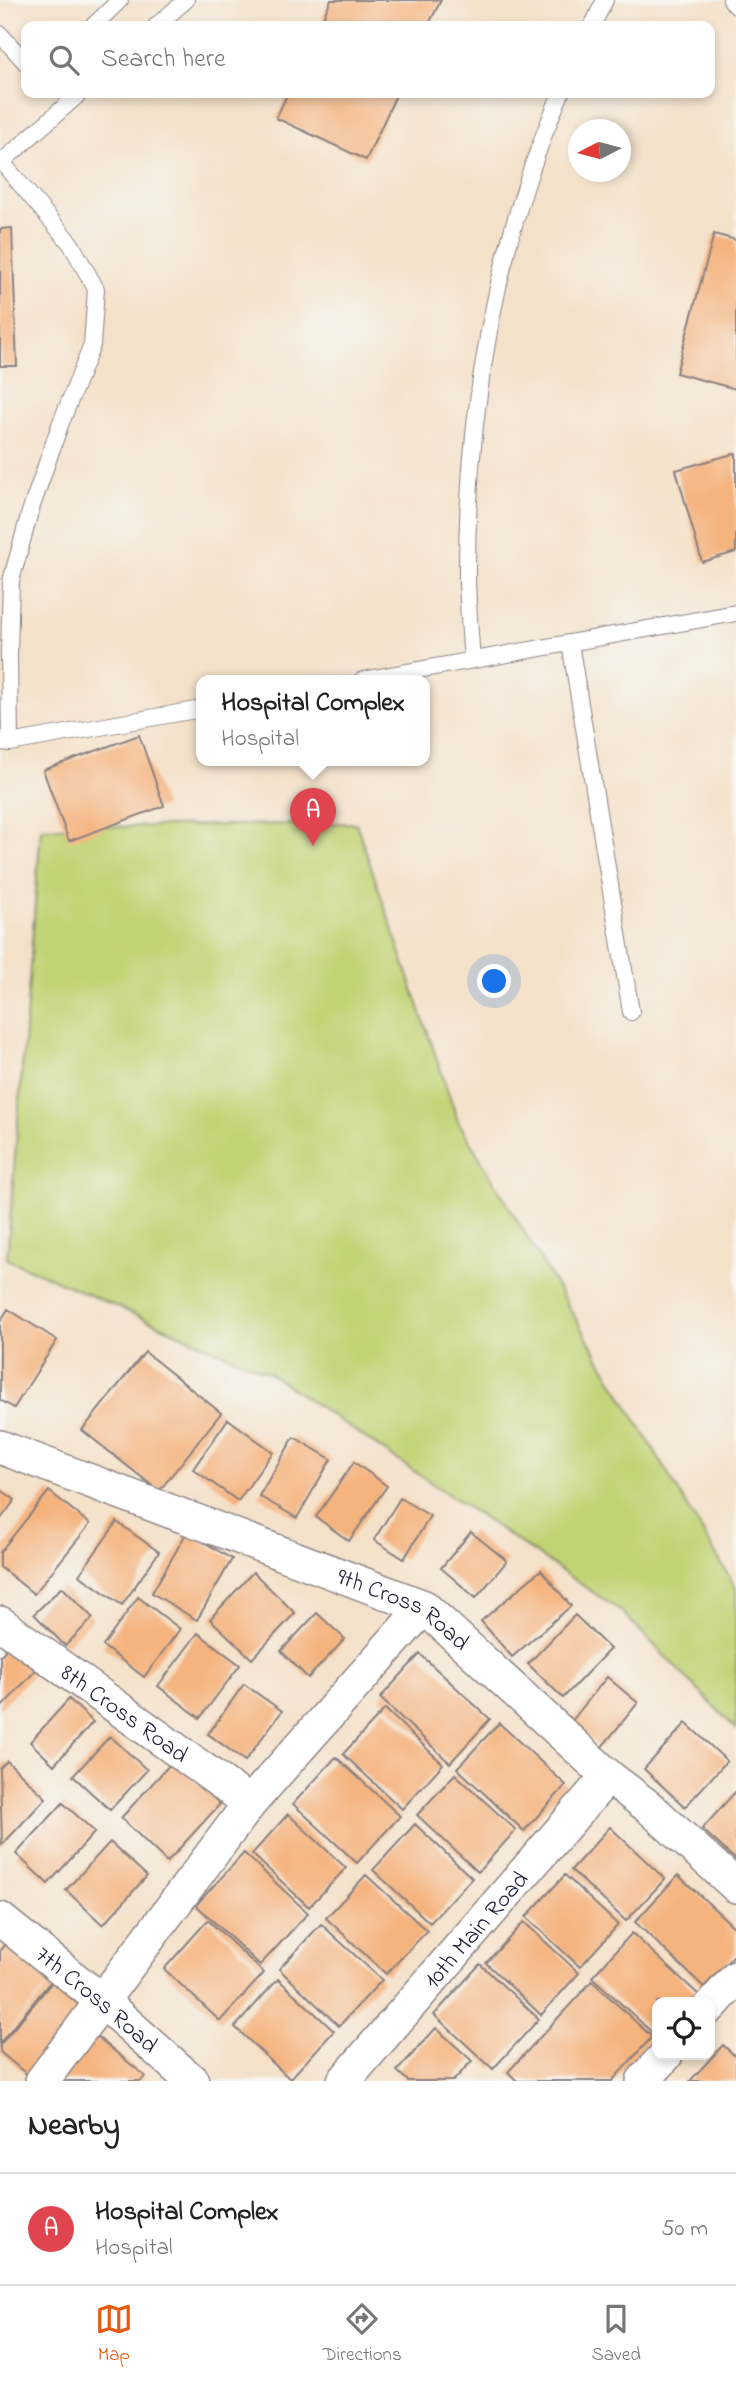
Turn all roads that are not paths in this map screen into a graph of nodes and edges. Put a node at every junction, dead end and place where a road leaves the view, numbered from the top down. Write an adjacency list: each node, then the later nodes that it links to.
1 (120, 0): 6 (lane)
2 (186, 0): 7 (lane)
3 (605, 0): 8 (lane)
4 (731, 0): 5 (lane)
5 (736, 6)
6 (98, 21)
7 (162, 21)
8 (594, 21)
9 (0, 34): 10 (lane)
10 (21, 58)
11 (74, 98): 13 (lane)
12 (559, 98): 16 (lane)
13 (1, 161): 19 (lane)
14 (736, 613): 15 (lane)
15 (570, 643): 16 (lane); 20 (lane)
16 (472, 660): 17 (lane)
17 (390, 675)
18 (196, 710): 19 (lane)
19 (5, 742)
20 (631, 1012)
21 (0, 1447): 22 (street, 9th Cross Road)
22 (424, 1607): 24 (street, 9th Cross Road); 25 (street)
23 (0, 1623): 25 (street, 8th Cross Road)
24 (608, 1776): 26 (street, 9th Cross Road); 34 (street, 10th Main Road)
25 (250, 1802): 29 (street)
26 (736, 1886)
27 (0, 1919): 29 (street, 7th Cross Road)
28 (736, 1978): 30 (street)
29 (102, 2001): 32 (street); 33 (street, 7th Cross Road)
30 (715, 2001)
31 (662, 2060): 35 (street)
32 (42, 2081)
33 (192, 2081)
34 (344, 2081)
35 (643, 2081)

